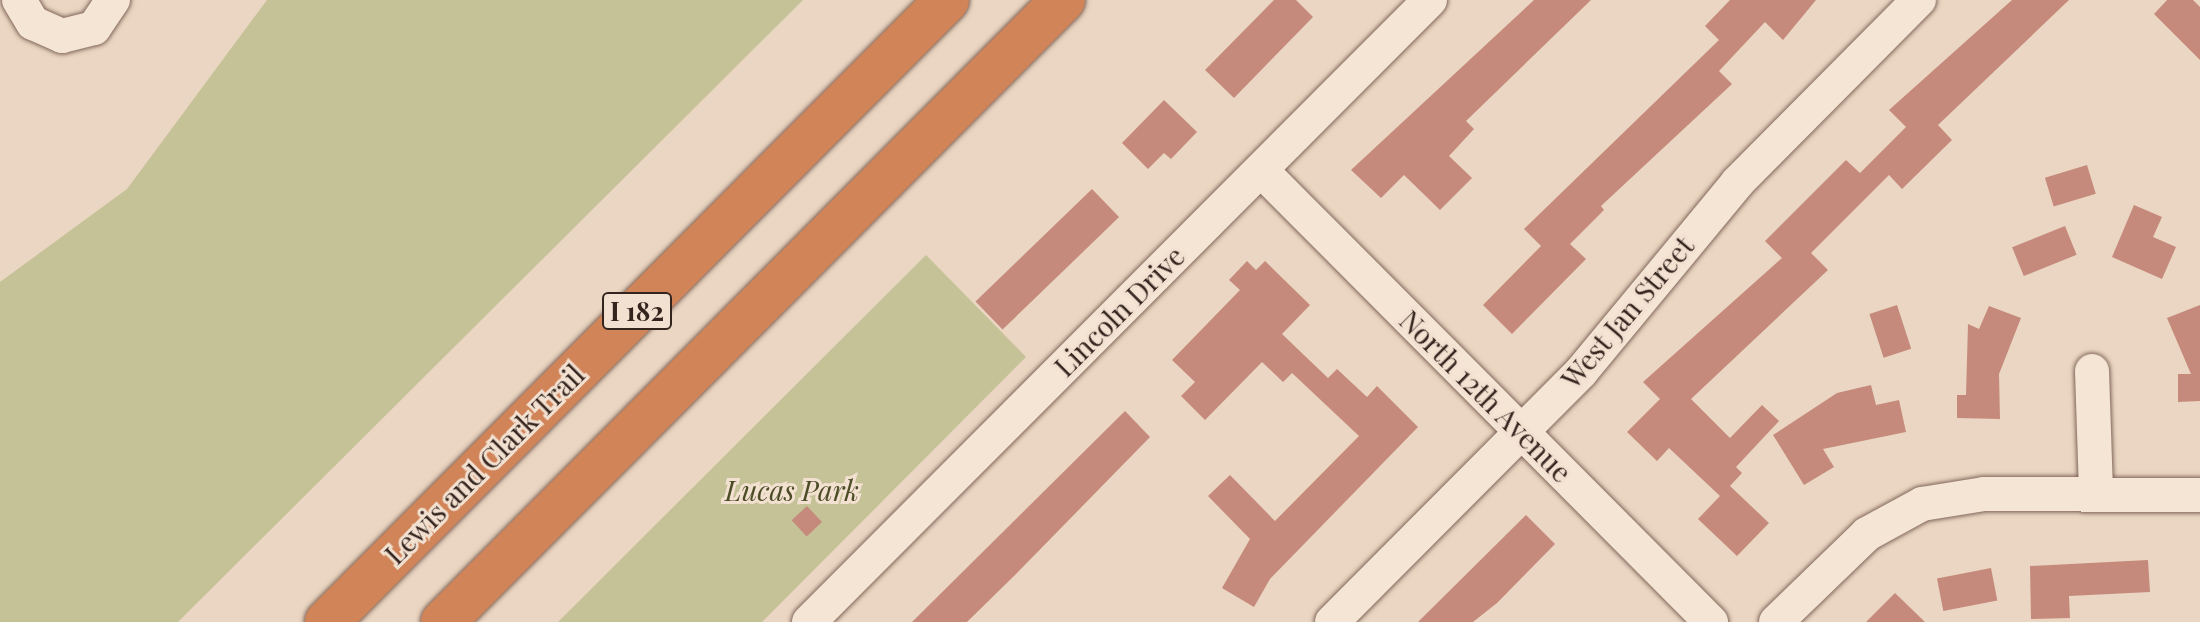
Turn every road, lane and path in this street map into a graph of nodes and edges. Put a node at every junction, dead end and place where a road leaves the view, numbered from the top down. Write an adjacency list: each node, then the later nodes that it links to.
1 (19, 0): 2 (street)
2 (113, 0)
3 (947, 0): 12 (highway, Lewis and Clark Trail / I 182)
4 (1063, 0): 13 (highway, I 182)
5 (1430, 0): 7 (street, Lincoln Drive)
6 (1919, 0): 9 (street, West Jan Street)
7 (1261, 170): 9 (street, North 12th Avenue); 14 (street, Lincoln Drive)
8 (2092, 371): 10 (street)
9 (1522, 432): 15 (street, West Jan Street); 16 (street, North 12th Avenue)
10 (2096, 491): 11 (street); 17 (street)
11 (2200, 495)
12 (327, 622)
13 (443, 622)
14 (809, 622)
15 (1332, 622)
16 (1711, 622)
17 (1776, 622)

